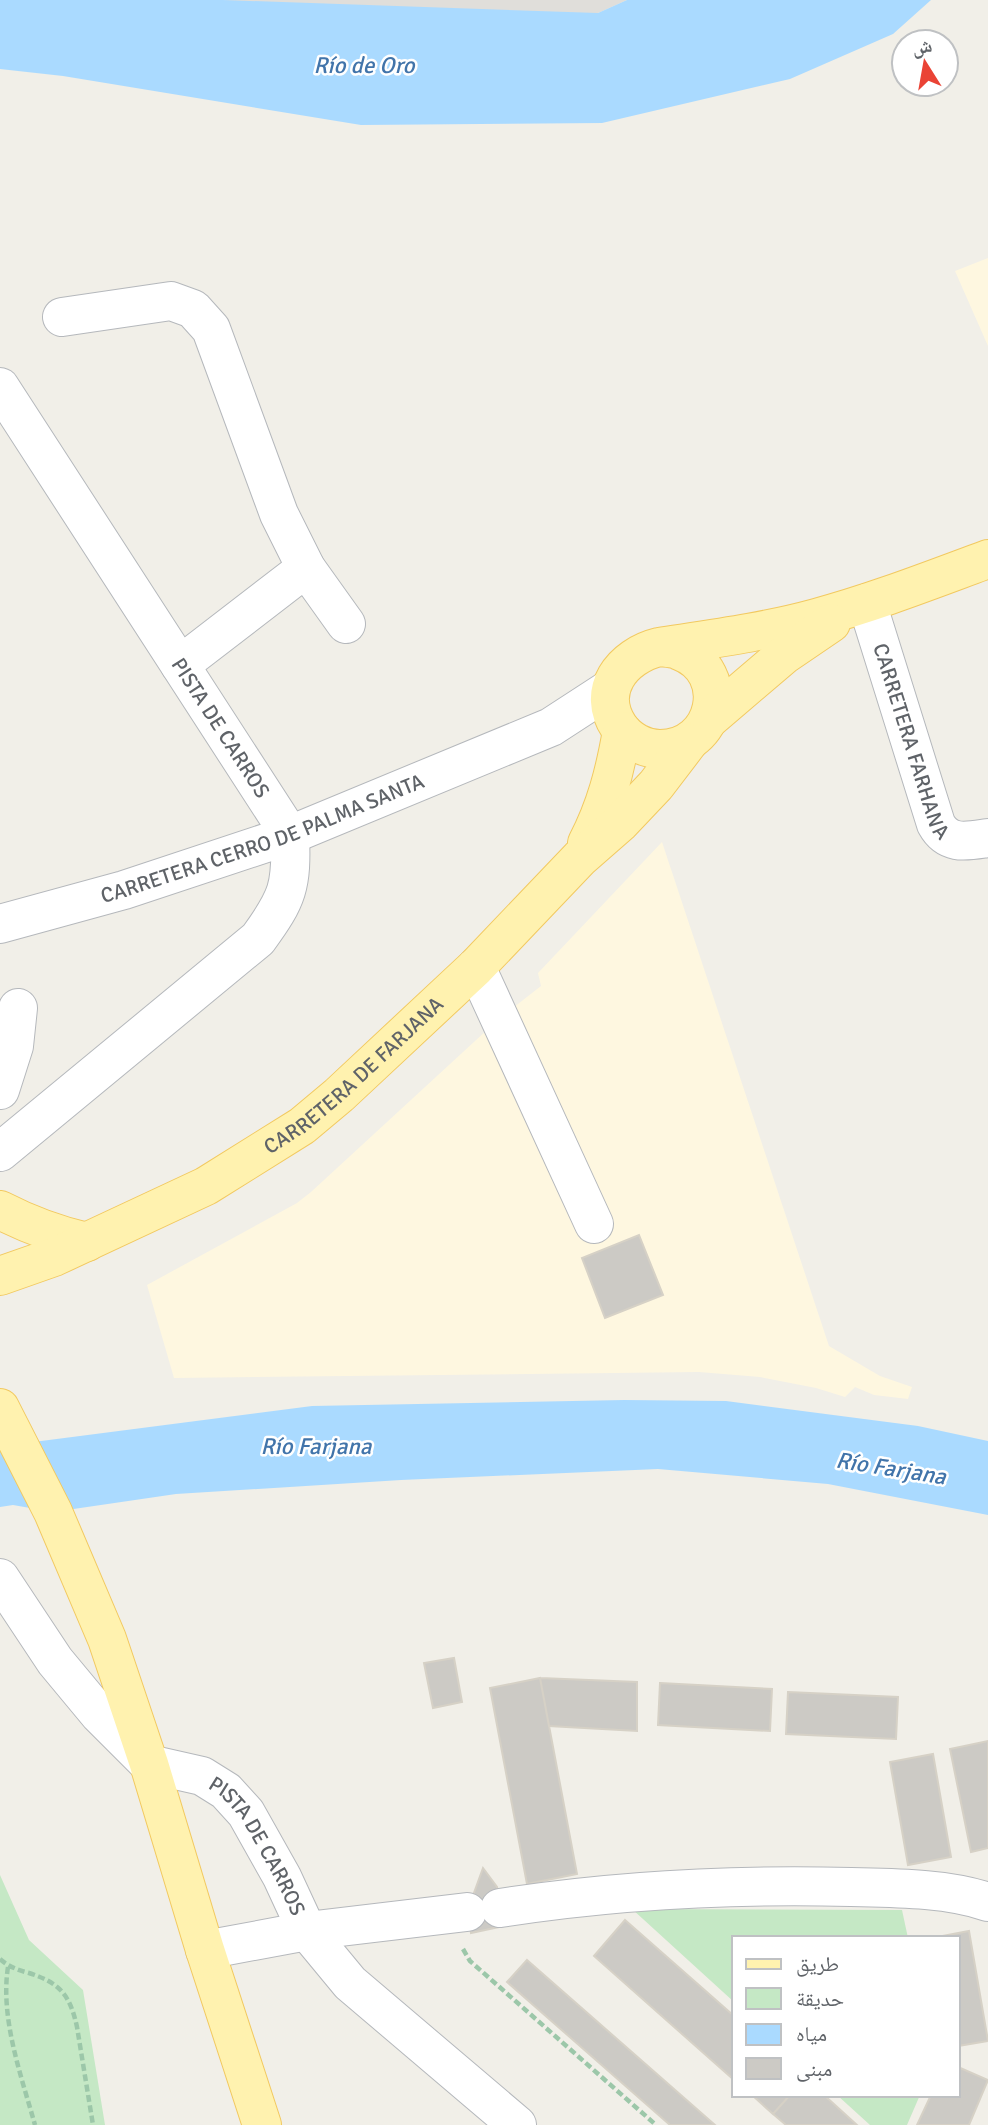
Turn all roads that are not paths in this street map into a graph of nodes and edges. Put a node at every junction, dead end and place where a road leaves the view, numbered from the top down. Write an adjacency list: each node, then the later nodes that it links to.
1 (62, 317): 4 (street)
2 (0, 387): 8 (street, PISTA DE CARROS)
3 (988, 559): 5 (main road, CARRETERA DE FARJANA)
4 (306, 568): 6 (street); 8 (street)
5 (867, 603): 7 (main road, CARRETERA DE FARJANA); 10 (main road, CARRETERA DE FARJANA); 12 (street, CARRETERA FARHANA)
6 (346, 624)
7 (659, 647): 9 (main road); 10 (main road)
8 (180, 665): 11 (street, PISTA DE CARROS)
9 (617, 714): 10 (main road); 11 (street, CARRETERA CERRO DE PALMA SANTA); 13 (main road, CARRETERA DE FARJANA)
10 (699, 731): 13 (main road, CARRETERA DE FARJANA)
11 (290, 835): 14 (street, CARRETERA CERRO DE PALMA SANTA); 18 (street)
12 (988, 838)
13 (580, 858): 15 (main road, CARRETERA DE FARJANA)
14 (0, 924)
15 (476, 967): 20 (street); 22 (main road, CARRETERA DE FARJANA)
16 (18, 1008): 17 (street)
17 (0, 1090)
18 (0, 1152)
19 (0, 1210): 21 (main road); 22 (main road)
20 (594, 1224)
21 (0, 1239)
22 (87, 1242): 23 (main road, CARRETERA DE FARJANA)
23 (0, 1276)
24 (0, 1408): 26 (main road)
25 (0, 1578): 26 (street)
26 (149, 1764): 28 (street, PISTA DE CARROS); 29 (main road)
27 (982, 1896): 28 (street)
28 (307, 1931): 29 (street); 31 (street, PISTA DE CARROS)
29 (205, 1950): 30 (main road)
30 (262, 2125)
31 (517, 2125)

